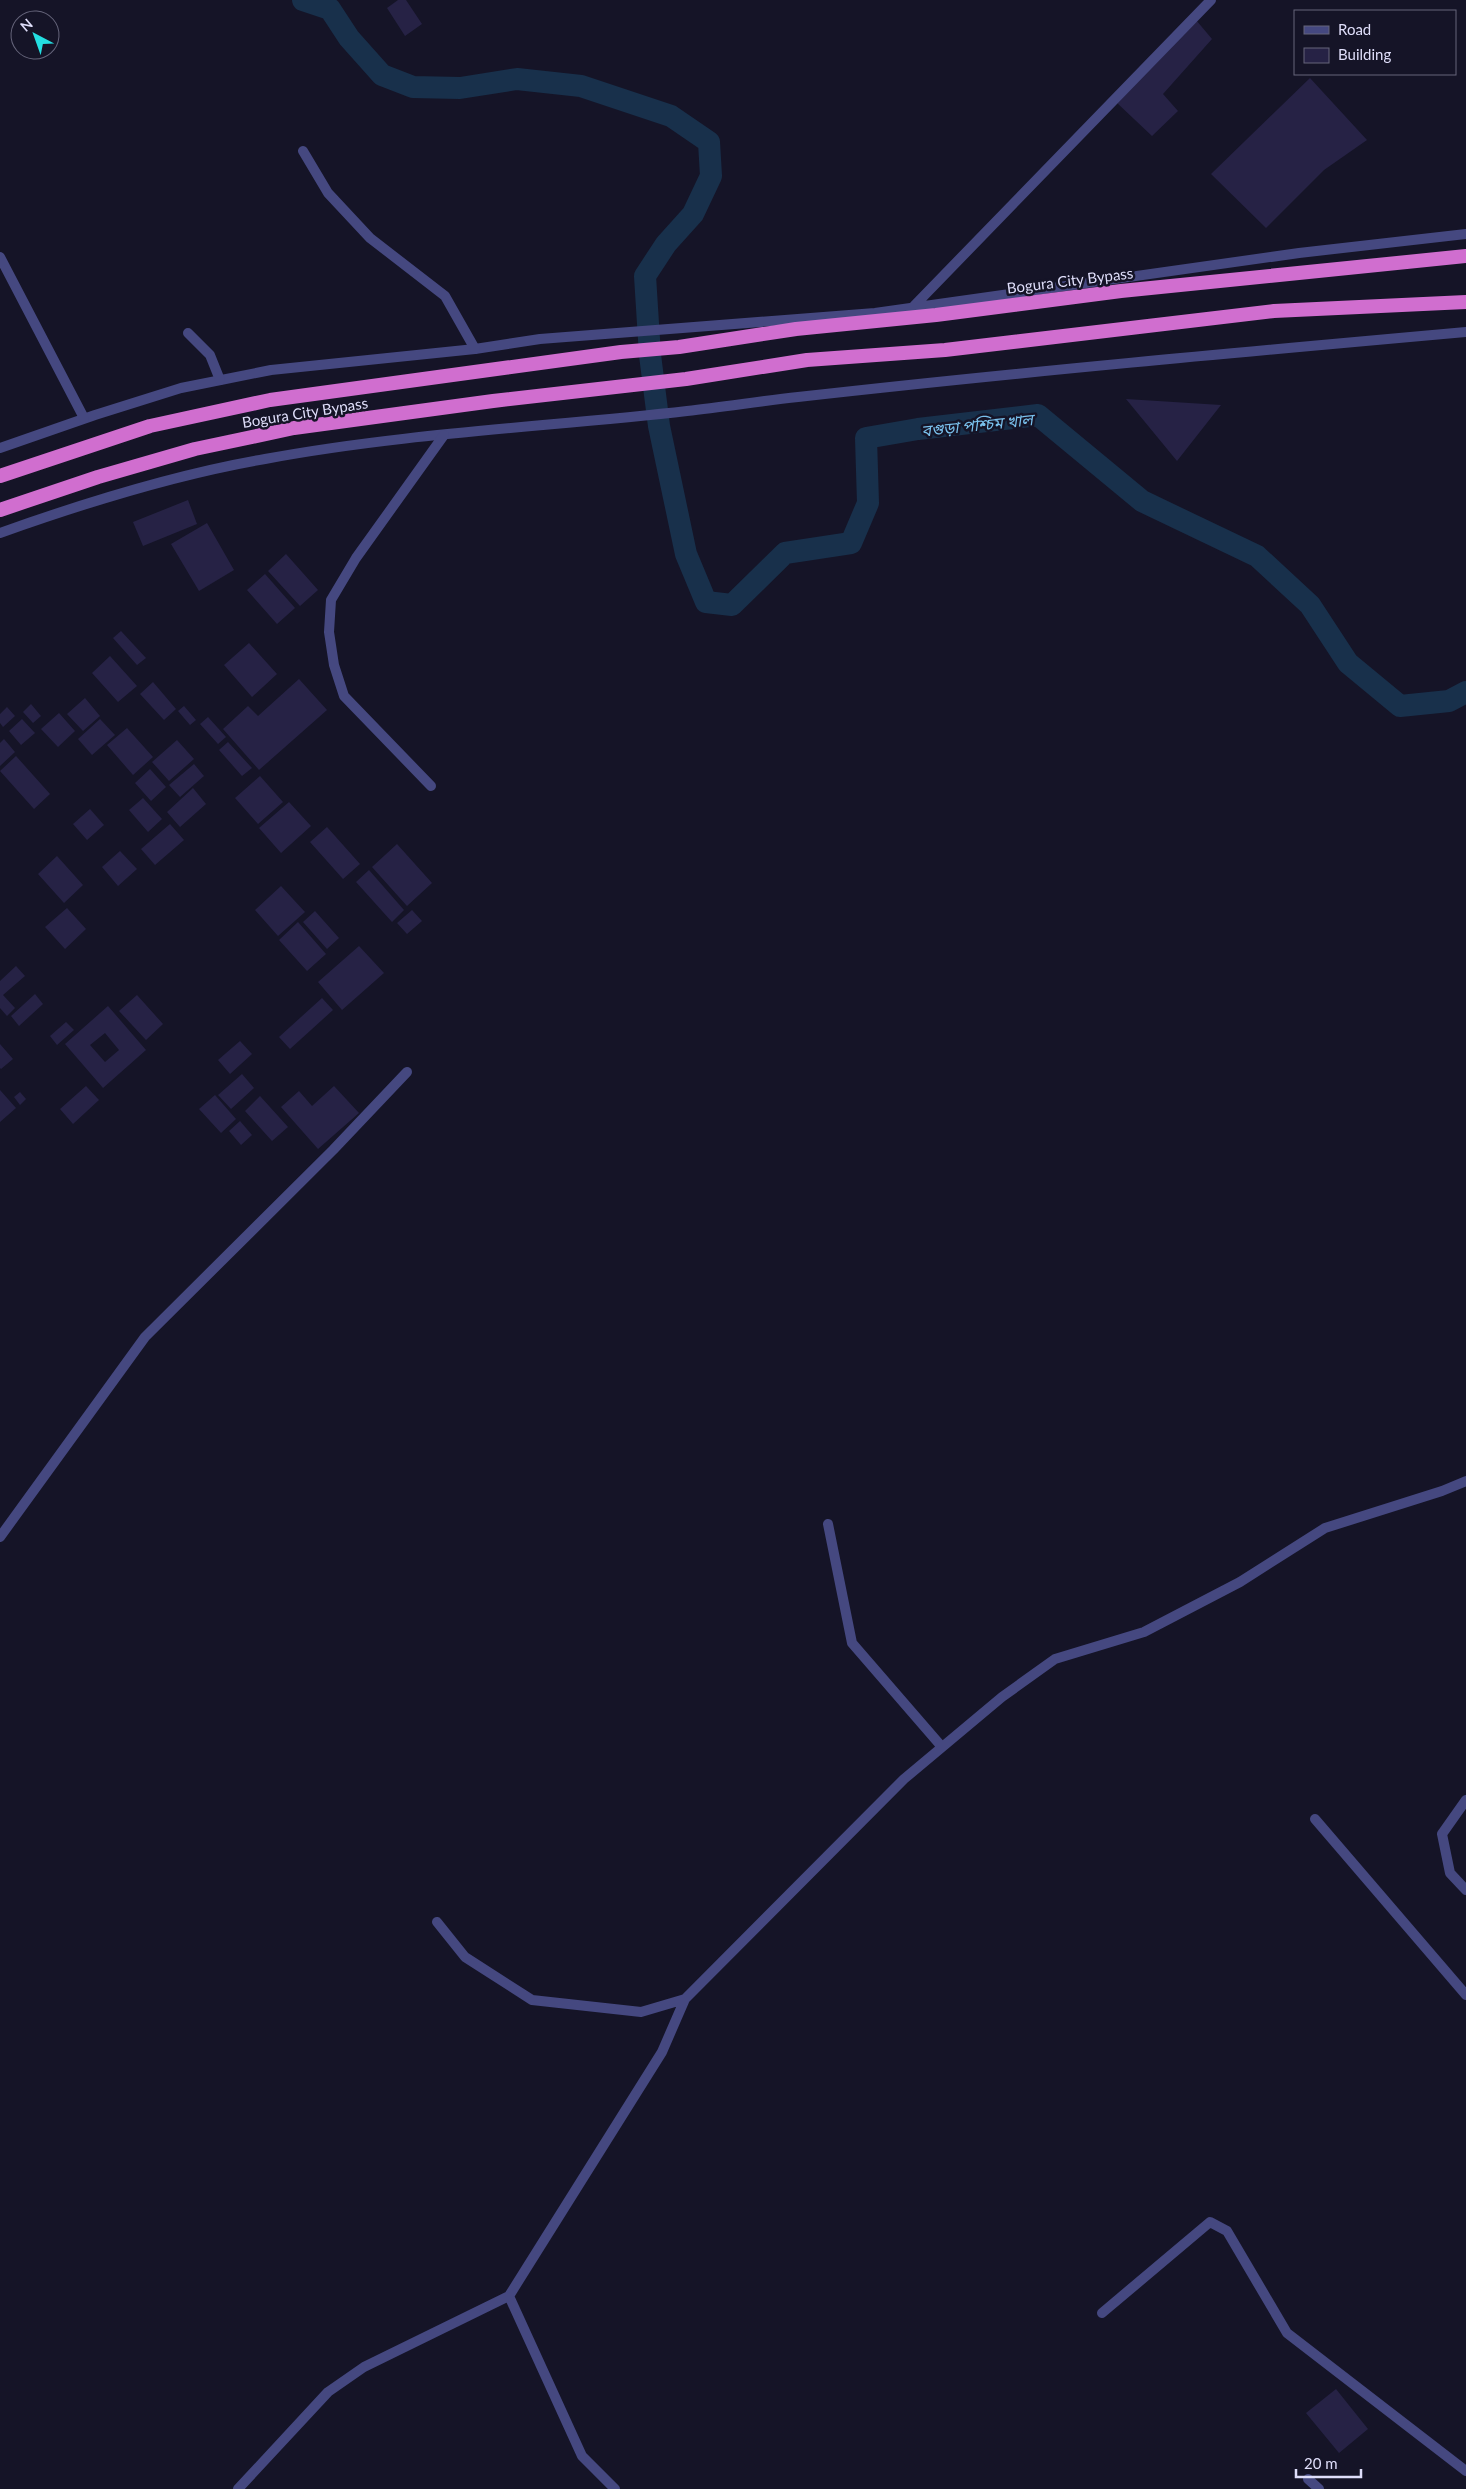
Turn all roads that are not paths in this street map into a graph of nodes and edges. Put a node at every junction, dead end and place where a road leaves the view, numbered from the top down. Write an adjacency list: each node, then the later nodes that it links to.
1 (1211, 0): 7 (street)
2 (304, 151): 10 (street)
3 (1466, 234): 7 (street)
4 (1466, 256): 15 (highway, Bogura City Bypass)
5 (0, 257): 12 (street)
6 (1466, 302): 16 (highway, Bogura City Bypass)
7 (914, 306): 10 (street)
8 (1466, 332): 13 (street)
9 (188, 333): 11 (street)
10 (475, 349): 11 (street)
11 (220, 380): 12 (street)
12 (84, 418): 14 (street)
13 (444, 435): 17 (street); 18 (street)
14 (0, 448)
15 (0, 476)
16 (0, 510)
17 (0, 533)
18 (431, 786)
19 (407, 1072): 22 (street)
20 (1466, 1480): 23 (street)
21 (828, 1524): 23 (street)
22 (0, 1537)
23 (942, 1747): 29 (street)
24 (1466, 1800): 26 (street)
25 (1315, 1819): 28 (street)
26 (1466, 1890)
27 (438, 1922): 29 (street)
28 (1466, 1995)
29 (685, 1999): 30 (street)
30 (509, 2296): 34 (street); 35 (street)
31 (1102, 2313): 32 (street)
32 (1466, 2471)
33 (1308, 2479): 36 (street)
34 (238, 2489)
35 (616, 2489)
36 (1319, 2489)

